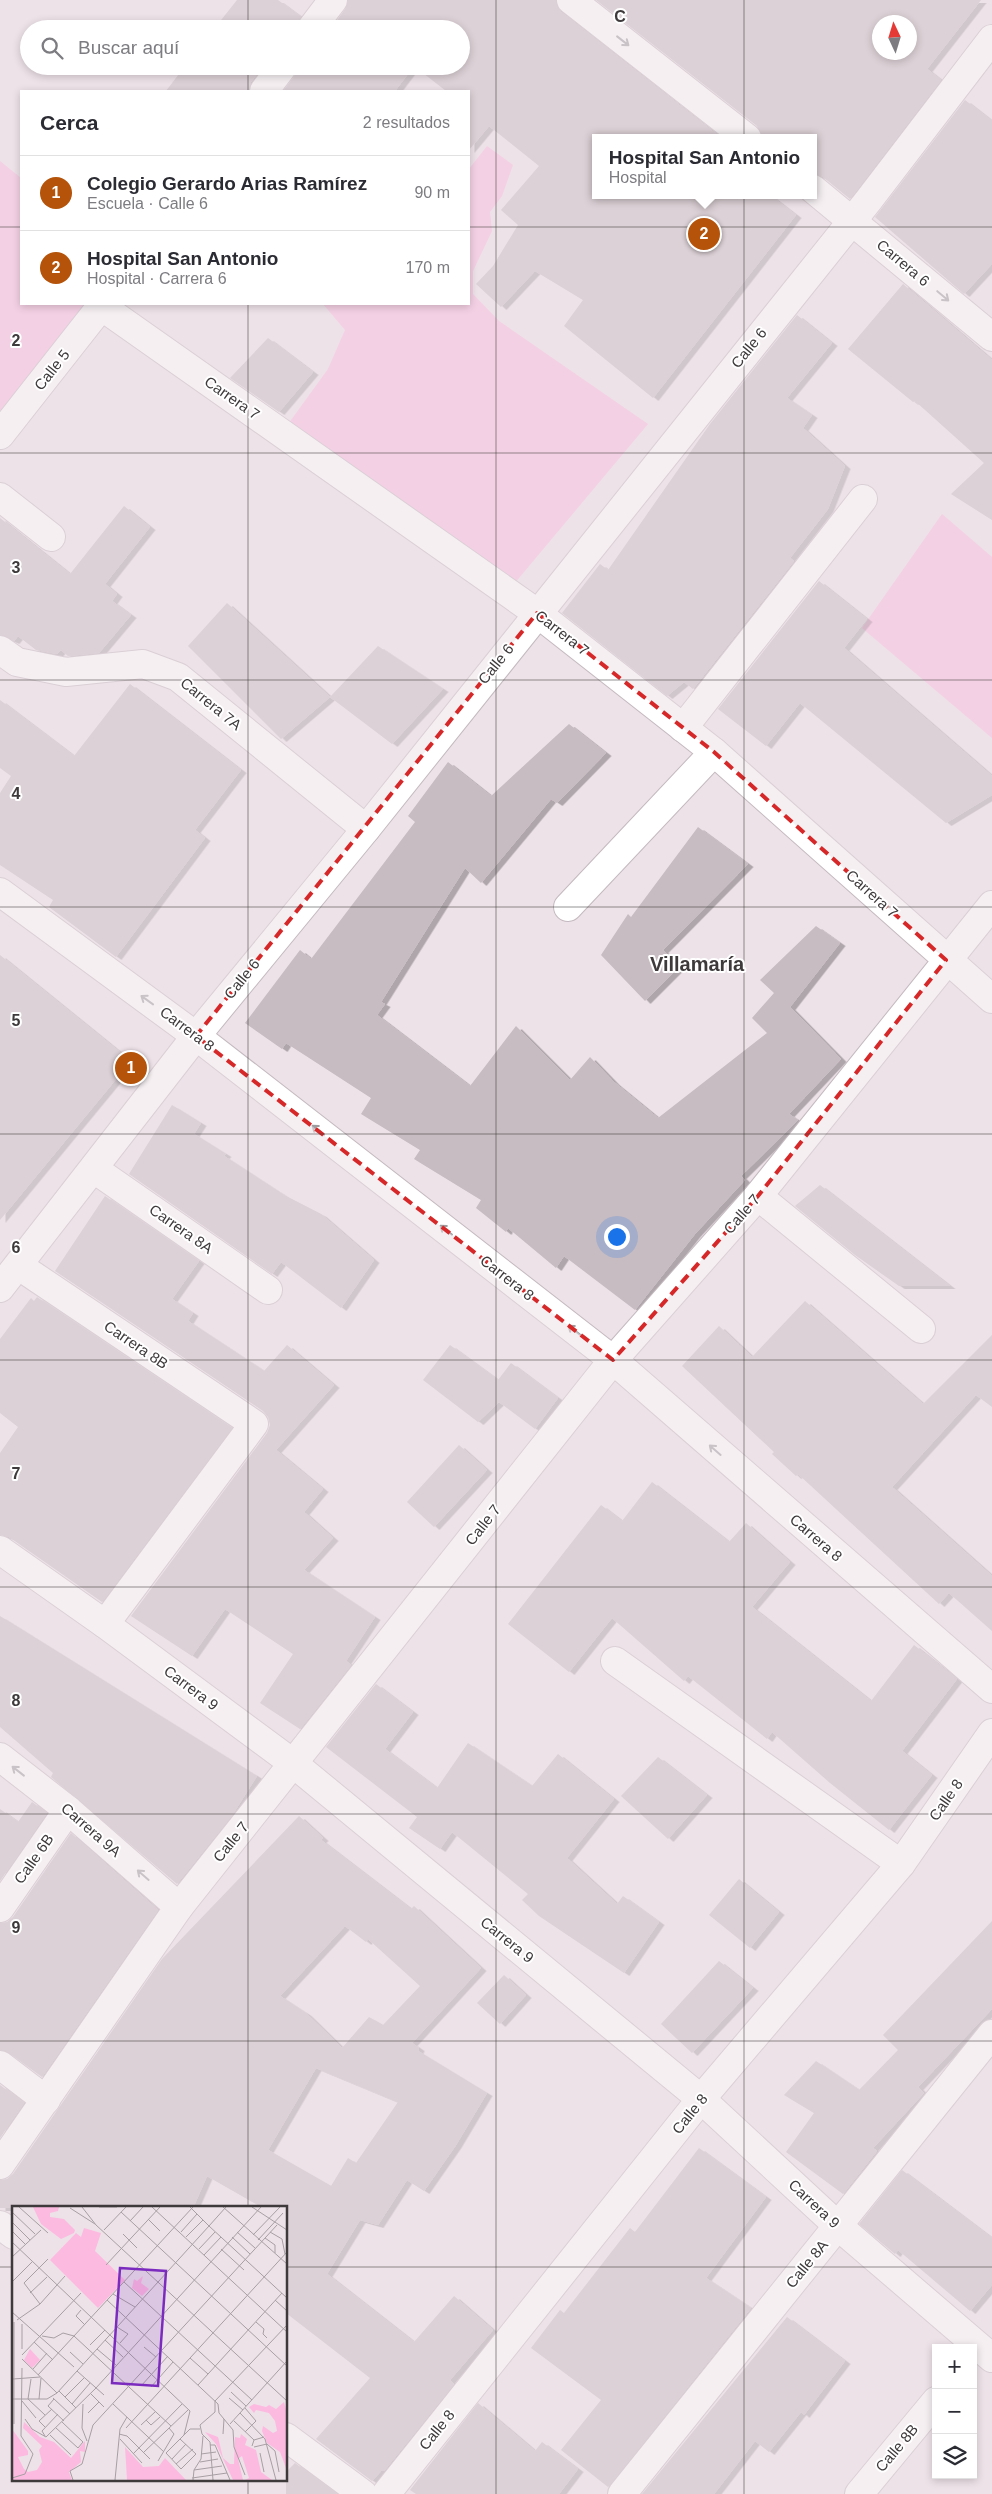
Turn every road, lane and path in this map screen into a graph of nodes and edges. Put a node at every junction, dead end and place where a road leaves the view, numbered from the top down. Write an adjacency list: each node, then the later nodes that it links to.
1 (333, 0): 3 (street)
2 (571, 0): 7 (street, one-way to 7)
3 (318, 20)
4 (992, 39): 9 (street, Calle 6)
5 (276, 75): 6 (street)
6 (265, 90)
7 (742, 134)
8 (817, 192): 9 (street, Carrera 6)
9 (852, 220): 11 (street, Carrera 6, one-way to 11); 16 (street, Calle 6)
10 (102, 305): 12 (street, Calle 5); 16 (street, Carrera 7)
11 (992, 337)
12 (0, 435)
13 (0, 497): 15 (street)
14 (864, 499): 18 (street)
15 (51, 537)
16 (537, 613): 18 (street, Carrera 7); 20 (street, Calle 6)
17 (0, 650): 20 (street, Carrera 7A)
18 (683, 728): 19 (street, Carrera 7)
19 (714, 752): 23 (street); 24 (street, Carrera 7)
20 (366, 829): 26 (street, Calle 6)
21 (0, 892): 26 (street, Carrera 8, one-way to 21)
22 (992, 905): 24 (street, Calle 7)
23 (568, 907)
24 (946, 960): 25 (street, Carrera 7); 28 (street, Calle 7)
25 (992, 999)
26 (196, 1036): 27 (street, Calle 6); 33 (street, Carrera 8, one-way to 26)
27 (94, 1169): 29 (street, Calle 6); 31 (street, Carrera 8A)
28 (758, 1196): 32 (street); 33 (street, Calle 7)
29 (19, 1266): 30 (street, Calle 6); 35 (street, Carrera 8B)
30 (0, 1288)
31 (268, 1290)
32 (921, 1329)
33 (613, 1360): 37 (street, Carrera 8, one-way to 33); 40 (street, Calle 7)
34 (0, 1550): 35 (street, Carrera 9)
35 (105, 1624): 40 (street, Carrera 9)
36 (615, 1661): 42 (street)
37 (992, 1690)
38 (992, 1733): 42 (street, Calle 8)
39 (0, 1757): 41 (street, Carrera 9A, one-way to 39)
40 (294, 1764): 43 (street, Calle 7); 47 (street, Carrera 9)
41 (68, 1810): 43 (street, Carrera 9A, one-way to 41); 44 (street, Calle 6B)
42 (901, 1864): 47 (street, Calle 8)
43 (179, 1907): 48 (street, Calle 7)
44 (0, 1908)
45 (992, 2034): 51 (street, Calle 8A)
46 (0, 2065): 48 (street)
47 (700, 2099): 51 (street, Carrera 9); 57 (street, Calle 8)
48 (46, 2100): 49 (street, Calle 7)
49 (0, 2166)
50 (0, 2225): 52 (street)
51 (838, 2226): 53 (street, Carrera 9); 58 (street, Calle 8A)
52 (12, 2234)
53 (984, 2349)
54 (932, 2407): 59 (street, Calle 8B)
55 (288, 2438): 56 (street)
56 (363, 2494)
57 (386, 2494)
58 (622, 2494)
59 (859, 2494)

